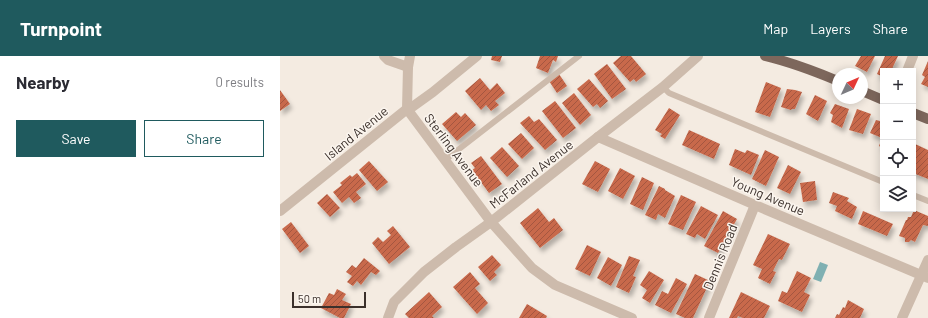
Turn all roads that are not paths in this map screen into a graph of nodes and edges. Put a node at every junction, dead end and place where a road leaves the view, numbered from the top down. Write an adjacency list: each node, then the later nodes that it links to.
1 (384, 56): 8 (street)
2 (410, 56): 8 (street, Island Avenue)
3 (477, 56): 14 (street, Island Avenue)
4 (579, 56): 18 (lane)
5 (698, 56): 11 (street, McFarland Avenue)
6 (765, 56): 10 (main road)
7 (913, 56): 9 (street)
8 (408, 67): 14 (street, Island Avenue)
9 (908, 68)
10 (832, 78)
11 (663, 87): 17 (street, McFarland Avenue); 19 (lane)
12 (868, 94): 13 (main road)
13 (880, 99)
14 (407, 109): 18 (street, Sterling Avenue); 23 (street, Island Avenue)
15 (916, 114): 16 (main road)
16 (928, 119)
17 (598, 137): 22 (street, Young Avenue); 24 (street, McFarland Avenue)
18 (445, 160): 24 (street, Sterling Avenue)
19 (880, 181)
20 (916, 196): 21 (lane)
21 (928, 201)
22 (755, 205): 26 (street, Young Avenue); 29 (street, Dennis Road)
23 (280, 211)
24 (491, 222): 27 (street, McFarland Avenue); 28 (street, Sterling Avenue)
25 (928, 260): 26 (street)
26 (925, 277): 30 (street)
27 (388, 318)
28 (632, 318)
29 (709, 318)
30 (902, 318)

